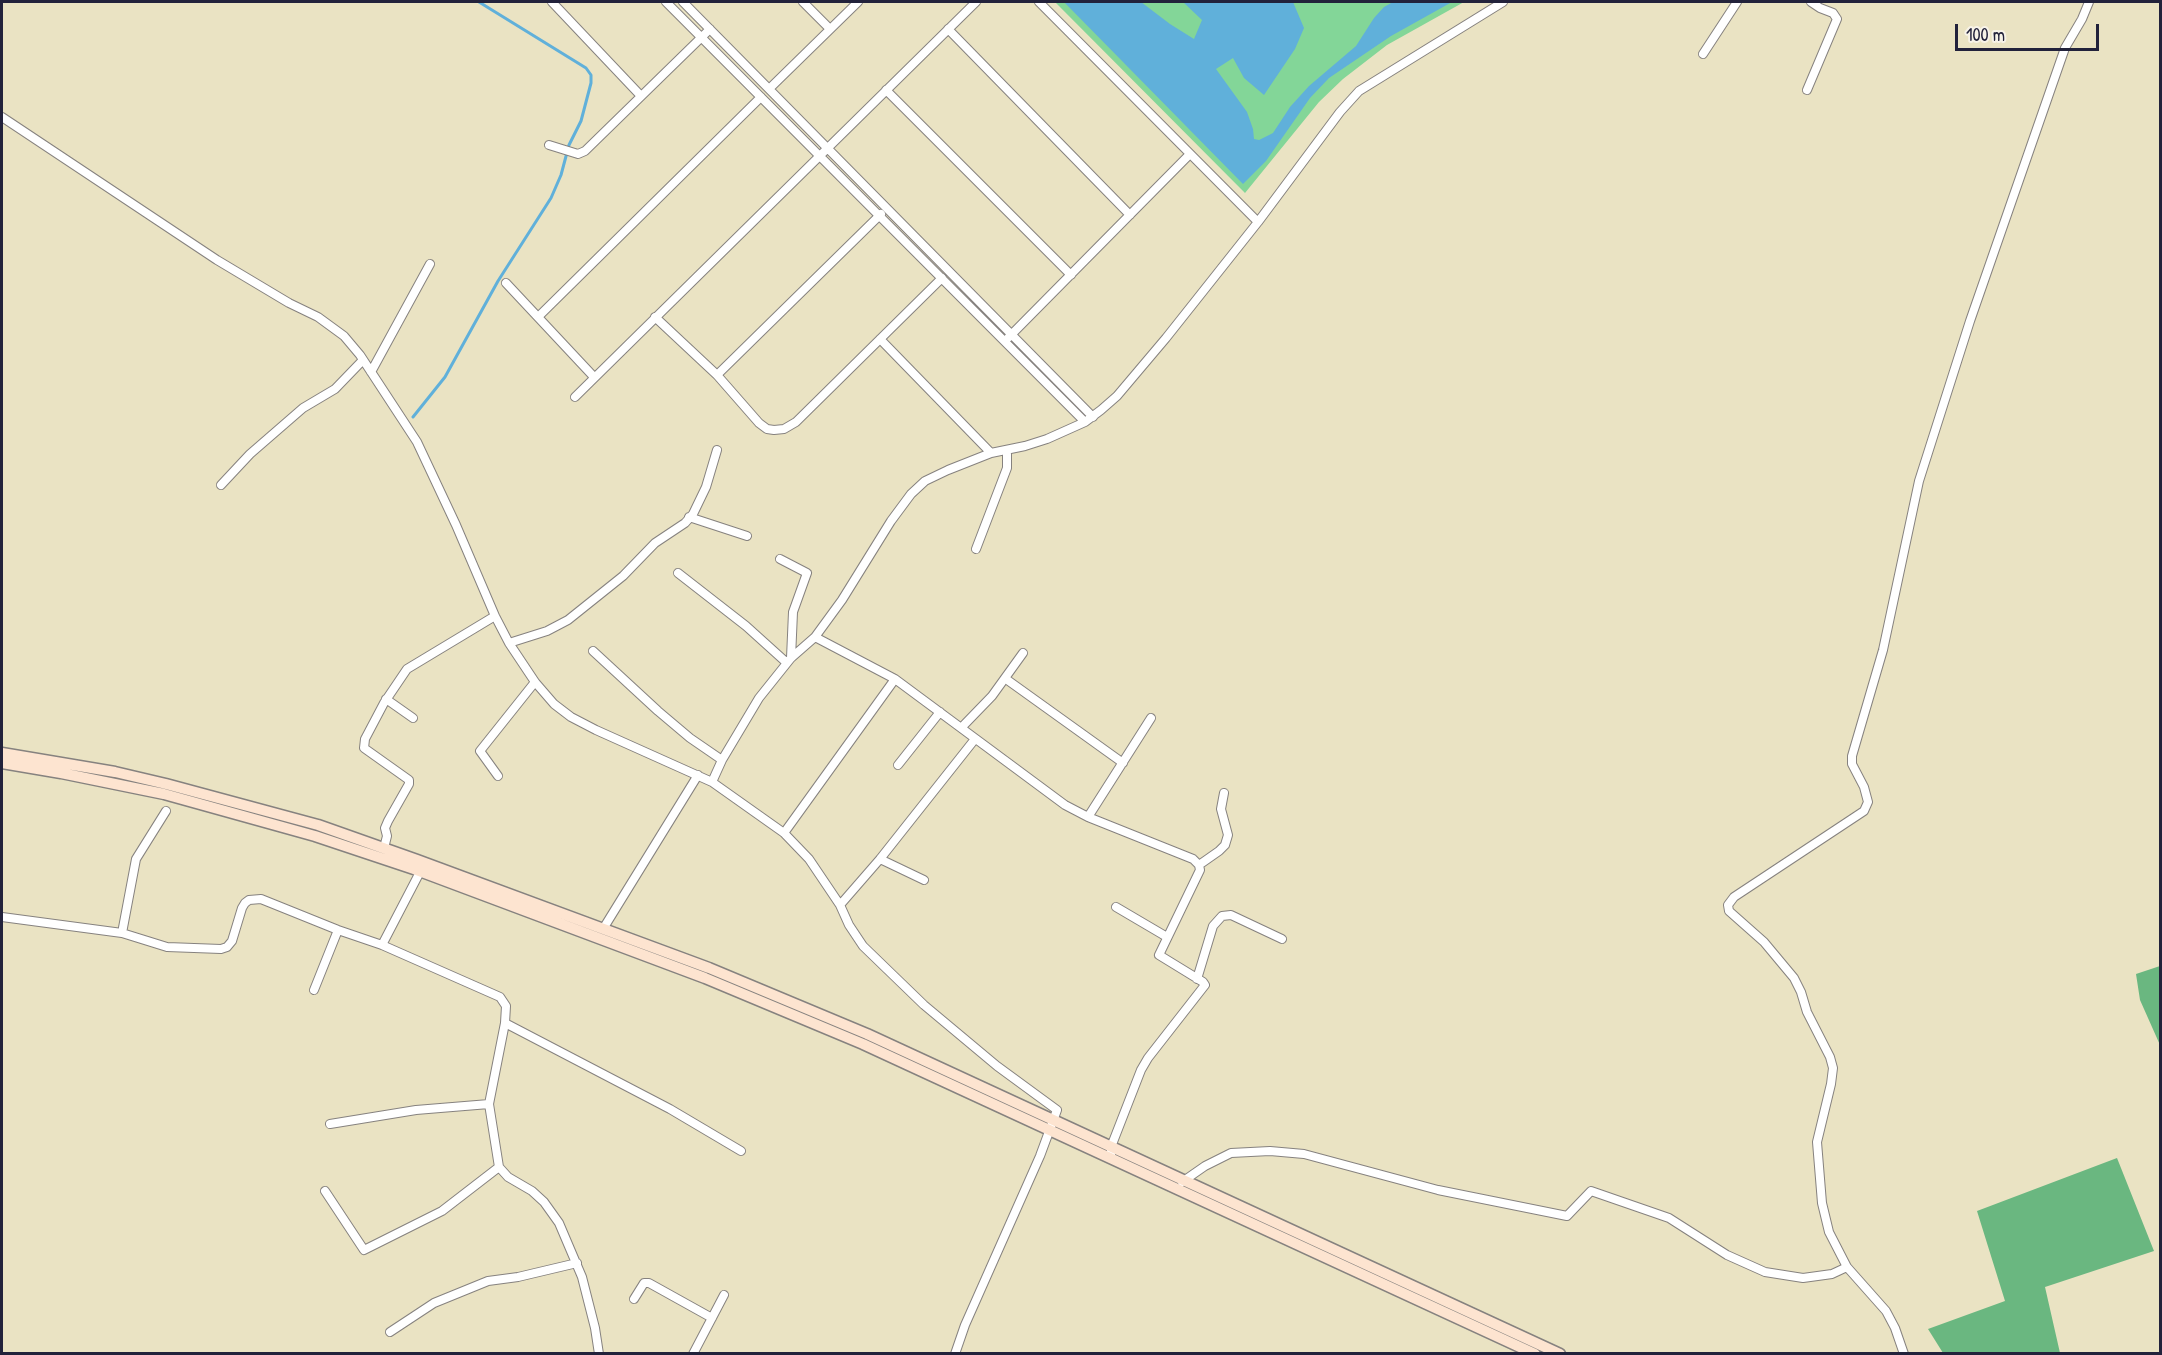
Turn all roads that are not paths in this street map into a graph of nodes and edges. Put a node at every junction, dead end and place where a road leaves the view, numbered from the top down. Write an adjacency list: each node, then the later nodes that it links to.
1 (552, 2): 20 (street)
2 (666, 2): 15 (street)
3 (683, 2): 12 (street)
4 (803, 2): 13 (street)
5 (858, 2): 13 (street)
6 (976, 2): 14 (street)
7 (1039, 2): 25 (street)
8 (1503, 2): 30 (street)
9 (1737, 2): 16 (street)
10 (1811, 2): 19 (street)
11 (2089, 2): 110 (street)
12 (710, 29): 15 (street); 17 (street)
13 (830, 29): 17 (street)
14 (948, 29): 18 (street); 28 (street)
15 (702, 38): 20 (street); 21 (street)
16 (1703, 54)
17 (769, 89): 24 (street)
18 (886, 90): 24 (street); 32 (street)
19 (1807, 90)
20 (641, 96): 23 (street)
21 (761, 97): 26 (street); 36 (street)
22 (2, 117): 40 (street)
23 (549, 145)
24 (827, 148): 26 (street); 27 (street)
25 (1190, 154): 28 (street); 30 (street)
26 (819, 156): 29 (street); 35 (street)
27 (886, 208): 29 (street); 37 (street)
28 (1130, 215): 32 (street)
29 (879, 216): 33 (street); 42 (street)
30 (1258, 222): 45 (street)
31 (430, 264): 41 (street)
32 (1071, 275): 37 (street)
33 (942, 278): 38 (street); 39 (street)
34 (506, 284): 36 (street)
35 (655, 317): 42 (street); 43 (street)
36 (538, 318): 43 (street)
37 (1012, 335): 39 (street); 45 (street)
38 (880, 339): 42 (street); 49 (street)
39 (1005, 342): 46 (street)
40 (363, 360): 41 (street); 50 (street)
41 (371, 372): 56 (street)
42 (717, 375)
43 (594, 377): 44 (street)
44 (575, 397)
45 (1093, 417): 46 (street)
46 (1085, 422): 48 (street)
47 (717, 450): 51 (street)
48 (1007, 450): 49 (street); 53 (street)
49 (991, 453): 57 (street)
50 (221, 484)
51 (689, 517): 52 (street); 58 (street)
52 (747, 536)
53 (976, 549)
54 (780, 559): 61 (street)
55 (678, 573): 61 (street)
56 (495, 616): 58 (street); 65 (street)
57 (815, 637): 61 (street); 62 (street)
58 (509, 643): 64 (street)
59 (593, 651): 72 (street)
60 (1023, 653): 63 (street)
61 (789, 660): 72 (street)
62 (895, 679): 66 (street); 82 (street)
63 (1006, 679): 69 (street); 73 (street)
64 (535, 682): 76 (street); 77 (street)
65 (386, 699): 67 (street); 83 (street)
66 (940, 712): 69 (street); 75 (street)
67 (413, 718)
68 (1151, 718): 73 (street)
69 (961, 728): 70 (street)
70 (975, 739): 81 (street); 84 (street)
71 (2, 753): 83 (main road)
72 (722, 760): 78 (street)
73 (1123, 763): 81 (street)
74 (2, 764): 86 (main road)
75 (898, 765)
76 (698, 775): 78 (street); 91 (street)
77 (498, 776)
78 (712, 782): 82 (street)
79 (1224, 793): 85 (street)
80 (166, 811): 93 (street)
81 (1088, 818): 85 (street)
82 (784, 833): 88 (street)
83 (384, 848): 91 (main road)
84 (880, 859): 87 (street); 88 (street)
85 (1199, 865): 94 (street)
86 (420, 872): 96 (street); 102 (main road)
87 (924, 880)
88 (840, 905): 102 (street)
89 (1116, 908): 94 (street)
90 (2, 917): 93 (street)
91 (603, 929): 102 (main road)
92 (338, 930): 93 (street); 96 (street); 98 (street)
93 (123, 933)
94 (1167, 938): 97 (street)
95 (1282, 939): 97 (street)
96 (382, 945): 99 (street)
97 (1197, 980): 103 (street)
98 (314, 990)
99 (505, 1023): 100 (street); 104 (street)
100 (489, 1104): 101 (street); 106 (street)
101 (330, 1124)
102 (1052, 1125): 103 (main road); 105 (main road); 117 (street)
103 (1111, 1146): 105 (street); 107 (main road)
104 (741, 1151)
105 (1111, 1158): 107 (main road)
106 (499, 1167): 108 (street); 109 (street)
107 (1181, 1185): 110 (street); 118 (main road); 119 (main road)
108 (324, 1191)
109 (577, 1263): 114 (street); 115 (street)
110 (1847, 1267): 120 (street)
111 (724, 1295): 113 (street)
112 (634, 1299): 113 (street)
113 (712, 1318): 116 (street)
114 (390, 1332)
115 (600, 1353)
116 (693, 1353)
117 (955, 1353)
118 (1535, 1353)
119 (1560, 1353)
120 (1904, 1353)

